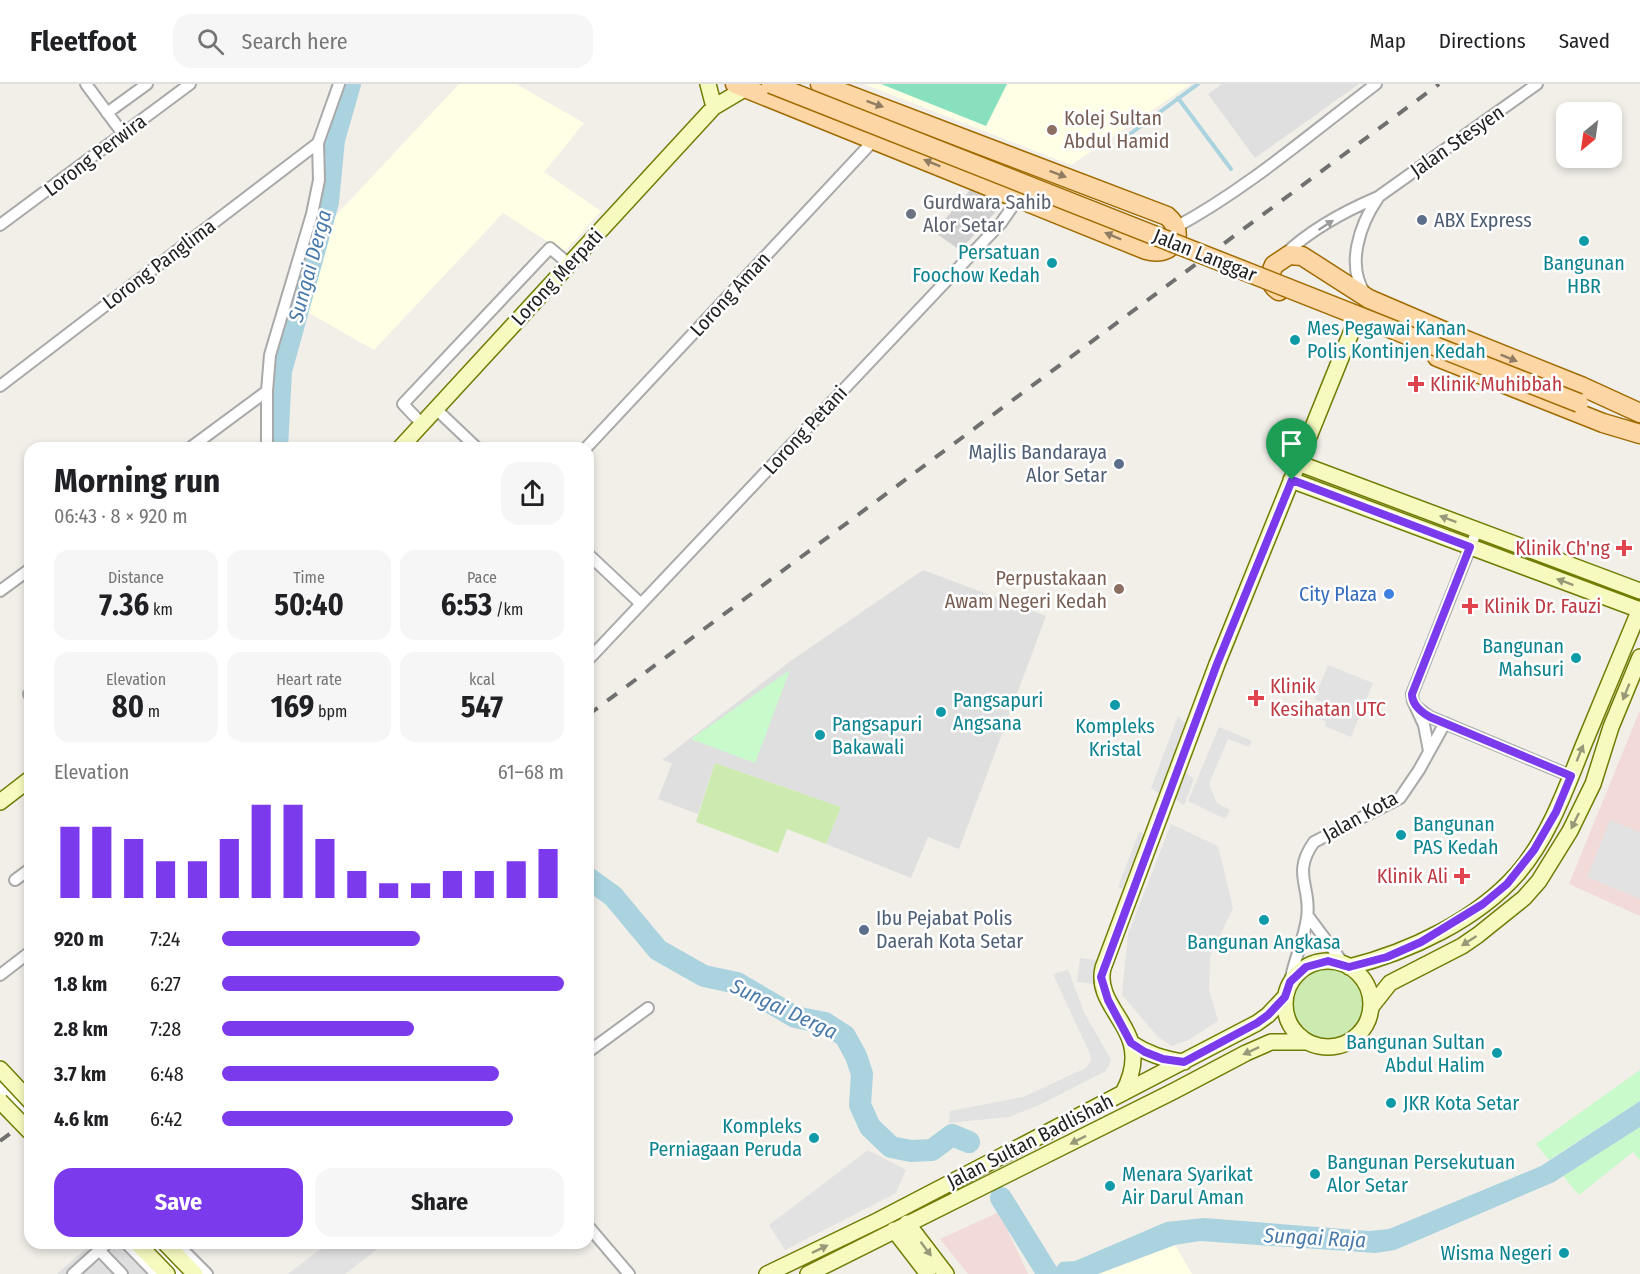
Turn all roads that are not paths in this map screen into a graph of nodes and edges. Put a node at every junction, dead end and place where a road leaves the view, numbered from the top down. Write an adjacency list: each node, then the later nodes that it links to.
1 (86, 84): 12 (street)
2 (147, 84): 12 (street)
3 (190, 84): 13 (street, Lorong Perwira)
4 (339, 84): 15 (street)
5 (708, 84): 11 (main road)
6 (771, 84): 29 (main road, Jalan Langgar, bridge)
7 (820, 84): 19 (main road, one-way to 19)
8 (1376, 84): 19 (street)
9 (1537, 84): 17 (street, Jalan Stesyen)
10 (740, 86): 11 (main road, Lorong Merpati); 14 (main road)
11 (714, 107): 21 (main road, Lorong Merpati)
12 (107, 113): 13 (street)
13 (123, 134): 18 (street, Lorong Perwira)
14 (875, 140): 16 (main road, one-way to 14); 35 (street, Lorong Aman)
15 (318, 143): 24 (street, Lorong Panglima); 25 (street)
16 (1019, 197): 19 (main road, one-way to 16); 44 (street, Lorong Petani)
17 (1378, 197): 20 (street, one-way to 17); 22 (street)
18 (0, 225)
19 (1176, 227)
20 (1280, 260): 22 (main road); 23 (main road)
21 (569, 264): 26 (main road, Lorong Merpati); 28 (street)
22 (1369, 299): 27 (main road, one-way to 27)
23 (1355, 323): 30 (main road); 36 (main road)
24 (0, 386)
25 (267, 391): 31 (street); 32 (street)
26 (436, 409): 28 (main road, Lorong Merpati); 34 (street)
27 (1640, 413)
28 (422, 424): 33 (main road, Lorong Merpati)
29 (1640, 426)
30 (1640, 434)
31 (198, 442)
32 (267, 442)
33 (406, 442)
34 (471, 442)
35 (592, 442)
36 (1298, 463): 37 (main road); 38 (main road, one-way to 36)
37 (1292, 480): 39 (main road); 65 (main road)
38 (1477, 530): 39 (street); 43 (main road)
39 (1470, 547): 45 (main road, one-way to 39); 48 (street)
40 (594, 560): 44 (street)
41 (24, 573): 42 (street)
42 (0, 591)
43 (1640, 591)
44 (640, 603): 46 (street, Lorong Petani)
45 (1640, 609): 51 (main road, one-way to 45)
46 (594, 653)
47 (1640, 657): 62 (main road, one-way to 62)
48 (1413, 701): 49 (street); 50 (street)
49 (1445, 723): 50 (street, Jalan Kota); 51 (street)
50 (1429, 753): 56 (street, Jalan Kota)
51 (1571, 776): 58 (main road)
52 (24, 783): 53 (main road)
53 (0, 801)
54 (24, 873): 55 (street)
55 (15, 880)
56 (1308, 916): 58 (street, Jalan Kota); 60 (street, Jalan Kota)
57 (24, 957): 59 (street)
58 (1346, 965): 60 (main road); 62 (main road)
59 (0, 975)
60 (1290, 982): 61 (main road)
61 (1285, 997): 64 (main road); 67 (main road, Jalan Sultan Badlishah)
62 (1371, 1007): 64 (main road)
63 (648, 1008): 66 (street)
64 (1308, 1042): 73 (main road, Jalan Sultan Badlishah, one-way to 73)
65 (1131, 1043): 67 (main road); 69 (main road)
66 (594, 1048)
67 (1184, 1062): 69 (main road, Jalan Sultan Badlishah)
68 (0, 1070): 70 (main road)
69 (1123, 1093): 88 (main road, Jalan Sultan Badlishah, one-way to 69)
70 (24, 1095)
71 (0, 1101): 72 (main road, bridge)
72 (24, 1126)
73 (900, 1227): 89 (main road, Jalan Sultan Badlishah); 90 (main road); 91 (main road, one-way to 91)
74 (594, 1233): 87 (street)
75 (100, 1249): 81 (street)
76 (105, 1249): 82 (street)
77 (132, 1249): 83 (street)
78 (143, 1249): 84 (main road)
79 (171, 1249): 85 (main road)
80 (182, 1249): 86 (street)
81 (73, 1274)
82 (122, 1274)
83 (156, 1274)
84 (168, 1274)
85 (195, 1274)
86 (207, 1274)
87 (629, 1274)
88 (767, 1274)
89 (808, 1274)
90 (928, 1274)
91 (946, 1274)

